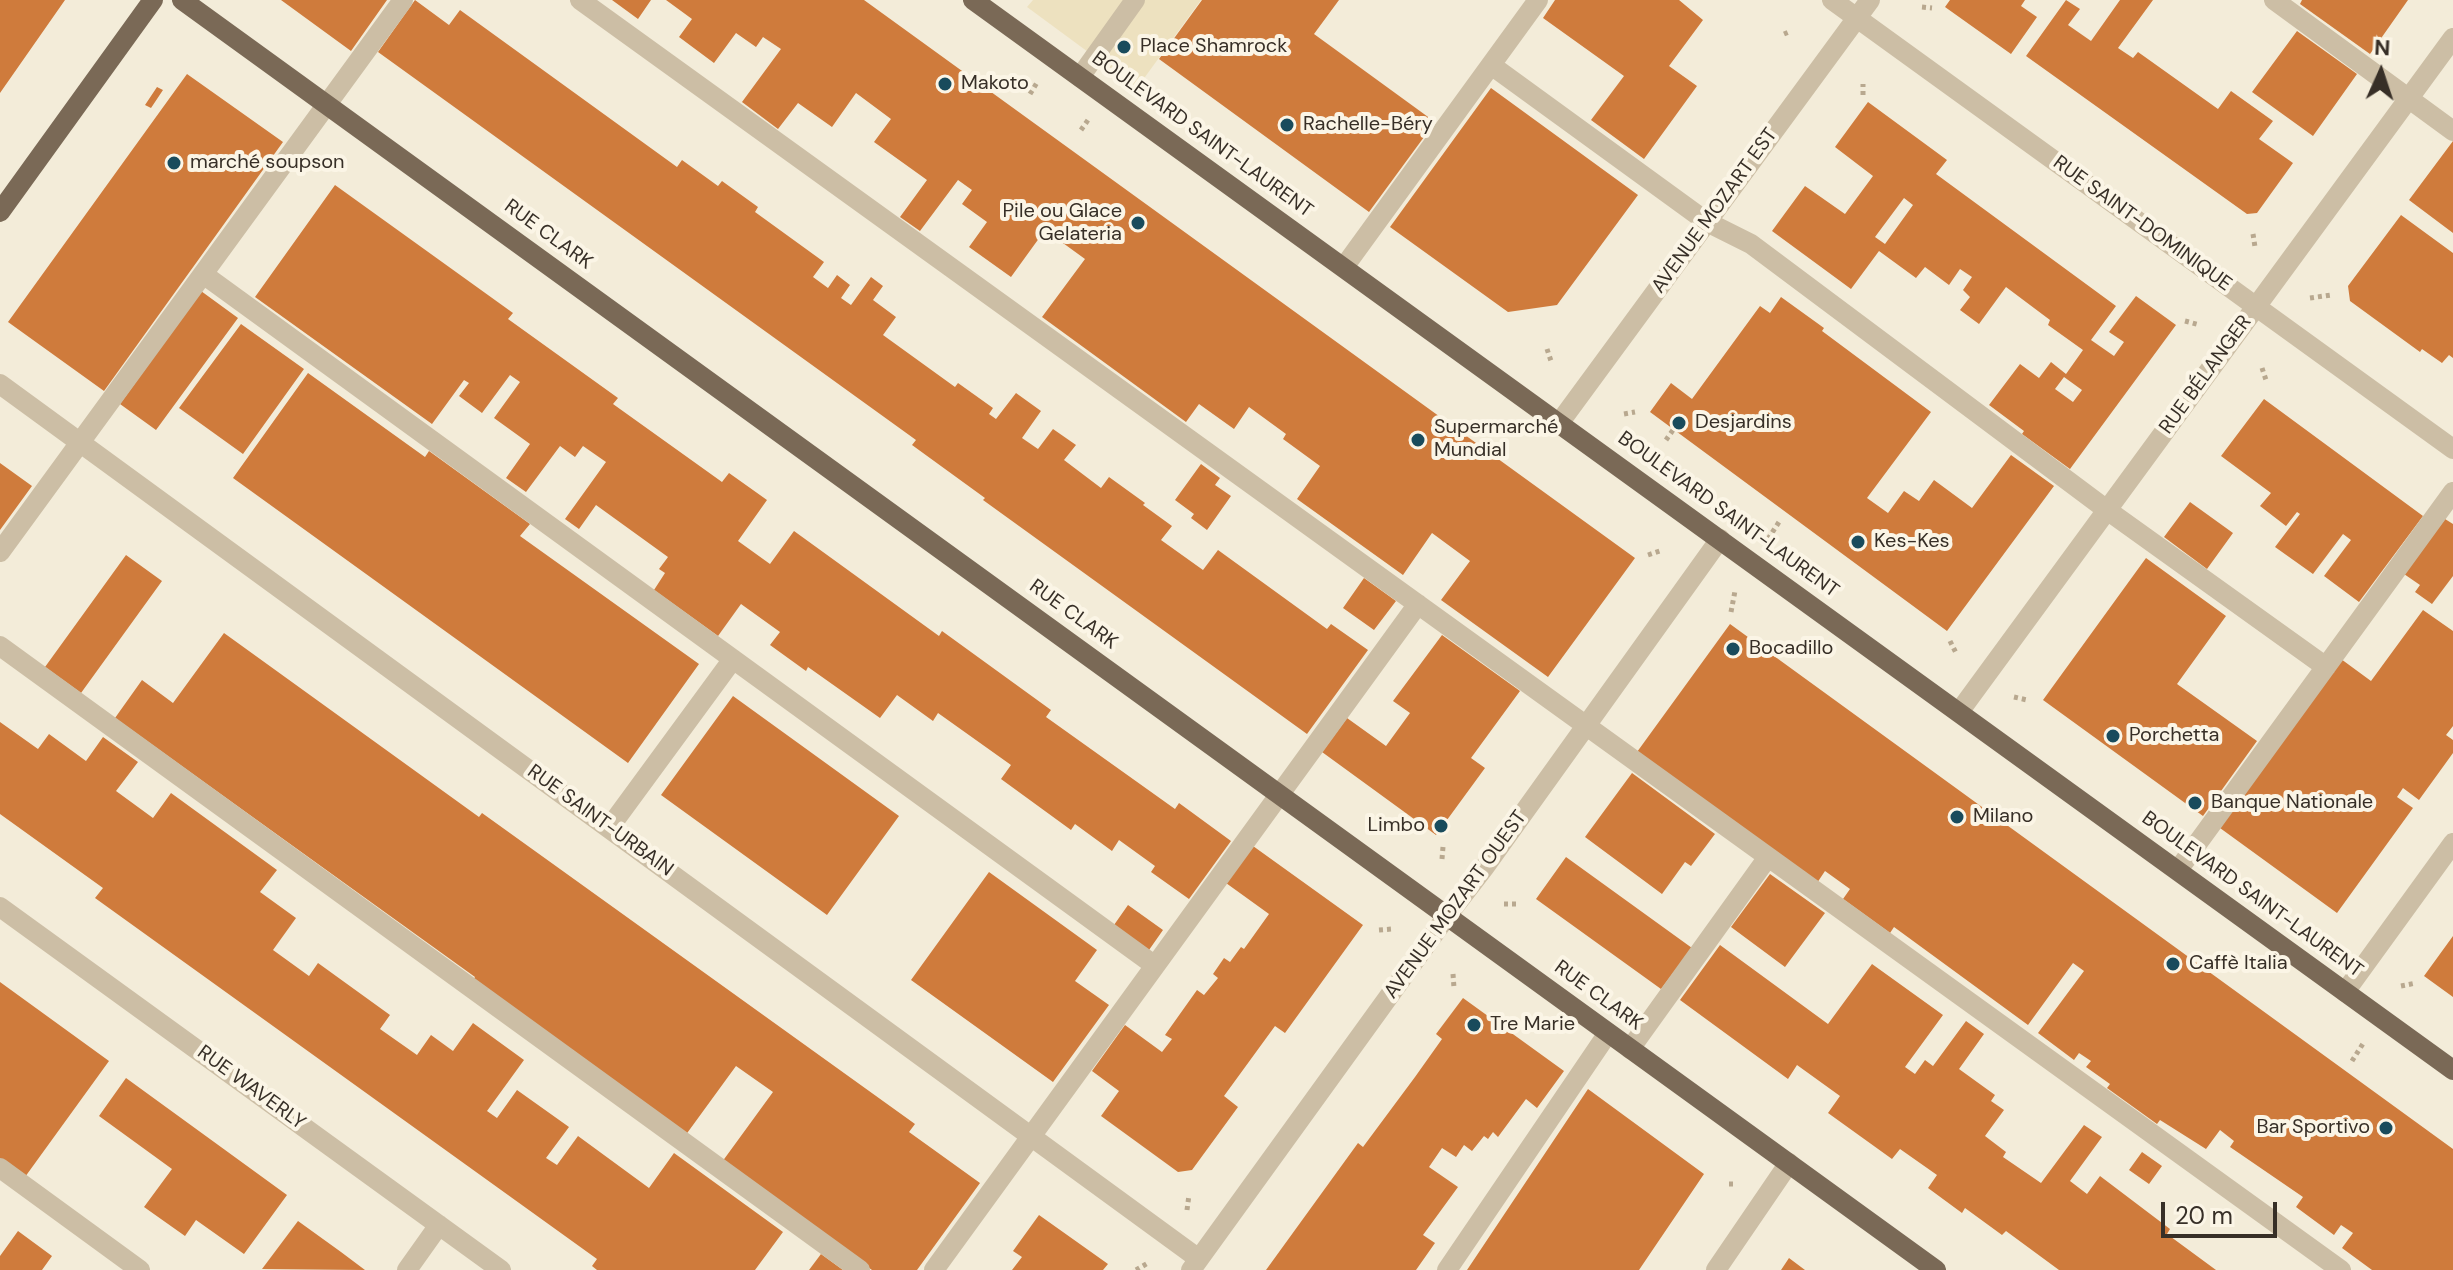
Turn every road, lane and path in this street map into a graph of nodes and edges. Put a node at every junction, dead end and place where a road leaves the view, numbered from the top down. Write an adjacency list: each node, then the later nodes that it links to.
1 (153, 0): 22 (main road)
2 (182, 0): 20 (main road, RUE CLARK)
3 (403, 0): 20 (street)
4 (580, 0): 54 (street)
5 (973, 0): 16 (main road, BOULEVARD SAINT-LAURENT)
6 (1135, 0): 16 (street)
7 (1538, 0): 15 (street)
8 (1832, 0): 13 (street, RUE SAINT-DOMINIQUE)
9 (1870, 0): 13 (street, AVENUE MOZART EST)
10 (2274, 0): 19 (street)
11 (1922, 7): 12 (path)
12 (1932, 8)
13 (1857, 18): 23 (street, AVENUE MOZART EST); 30 (street, RUE SAINT-DOMINIQUE)
14 (2453, 38): 19 (street, RUE BÉLANGER)
15 (1491, 65): 23 (street); 26 (street)
16 (1080, 77): 26 (main road, BOULEVARD SAINT-LAURENT)
17 (1863, 84): 18 (path)
18 (1863, 95)
19 (2408, 99): 21 (street); 30 (street, RUE BÉLANGER)
20 (328, 105): 27 (street); 65 (main road, RUE CLARK)
21 (2453, 131)
22 (0, 212)
23 (1707, 222): 40 (street, AVENUE MOZART EST); 46 (street)
24 (2253, 234): 25 (path)
25 (2255, 247)
26 (1344, 267): 40 (main road, BOULEVARD SAINT-LAURENT)
27 (203, 274): 43 (street); 59 (street)
28 (2331, 295): 29 (path)
29 (2310, 298)
30 (2256, 306): 44 (street, RUE SAINT-DOMINIQUE); 46 (street, RUE BÉLANGER)
31 (2185, 321): 32 (path)
32 (2200, 325)
33 (1547, 349): 34 (path)
34 (1551, 361)
35 (2262, 368): 36 (path)
36 (2267, 383)
37 (0, 384): 43 (street, RUE SAINT-URBAIN)
38 (1635, 412): 39 (path)
39 (1624, 414)
40 (1560, 422): 48 (main road, BOULEVARD SAINT-LAURENT)
41 (1673, 430): 42 (path)
42 (1666, 440)
43 (79, 441): 51 (street); 66 (street, RUE SAINT-URBAIN)
44 (2453, 449)
45 (2453, 492): 60 (street)
46 (2107, 510): 60 (street); 63 (street, RUE BÉLANGER)
47 (1779, 522): 49 (path)
48 (1720, 539): 63 (main road, BOULEVARD SAINT-LAURENT); 64 (street, AVENUE MOZART OUEST)
49 (1766, 544)
50 (1660, 551): 52 (path)
51 (0, 552)
52 (1648, 555)
53 (1735, 591): 55 (path)
54 (1418, 604): 64 (street); 65 (street)
55 (1731, 612)
56 (1950, 641): 58 (path)
57 (0, 646): 100 (street)
58 (1956, 653)
59 (733, 659): 66 (street); 78 (street)
60 (2326, 667): 71 (street)
61 (2014, 697): 62 (path)
62 (2027, 700)
63 (1959, 712): 71 (main road, BOULEVARD SAINT-LAURENT)
64 (1586, 724): 69 (street); 75 (street, AVENUE MOZART OUEST)
65 (1278, 794): 75 (main road, RUE CLARK); 78 (street)
66 (609, 828): 89 (street, RUE SAINT-URBAIN)
67 (2453, 843): 83 (street)
68 (1443, 847): 70 (path)
69 (1768, 857): 86 (street); 106 (street)
70 (1442, 859)
71 (2178, 870): 83 (main road, BOULEVARD SAINT-LAURENT)
72 (1504, 904): 73 (path)
73 (1519, 904)
74 (0, 907): 94 (street, RUE WAVERLY)
75 (1447, 916): 84 (main road, RUE CLARK); 96 (street, AVENUE MOZART OUEST)
76 (1392, 929): 77 (path)
77 (1379, 930)
78 (1154, 965): 89 (street)
79 (1453, 974): 82 (path)
80 (2416, 983): 81 (path)
81 (2401, 986)
82 (1454, 988)
83 (2345, 992): 88 (main road, BOULEVARD SAINT-LAURENT)
84 (1608, 1033): 86 (main road, RUE CLARK); 103 (street)
85 (2367, 1038): 87 (path)
86 (1630, 1049): 90 (main road, RUE CLARK)
87 (2352, 1061)
88 (2453, 1070)
89 (1030, 1135): 96 (street, RUE SAINT-URBAIN); 101 (street)
90 (1789, 1163): 104 (street); 105 (main road, RUE CLARK)
91 (0, 1168): 97 (street)
92 (1189, 1195): 93 (path)
93 (1187, 1210)
94 (439, 1225): 98 (street); 99 (street, RUE WAVERLY)
95 (1148, 1263): 102 (path)
96 (1195, 1264)
97 (140, 1270)
98 (407, 1270)
99 (501, 1270)
100 (860, 1270)
101 (934, 1270)
102 (1136, 1270)
103 (1447, 1270)
104 (1716, 1270)
105 (1936, 1270)
106 (2341, 1270)

